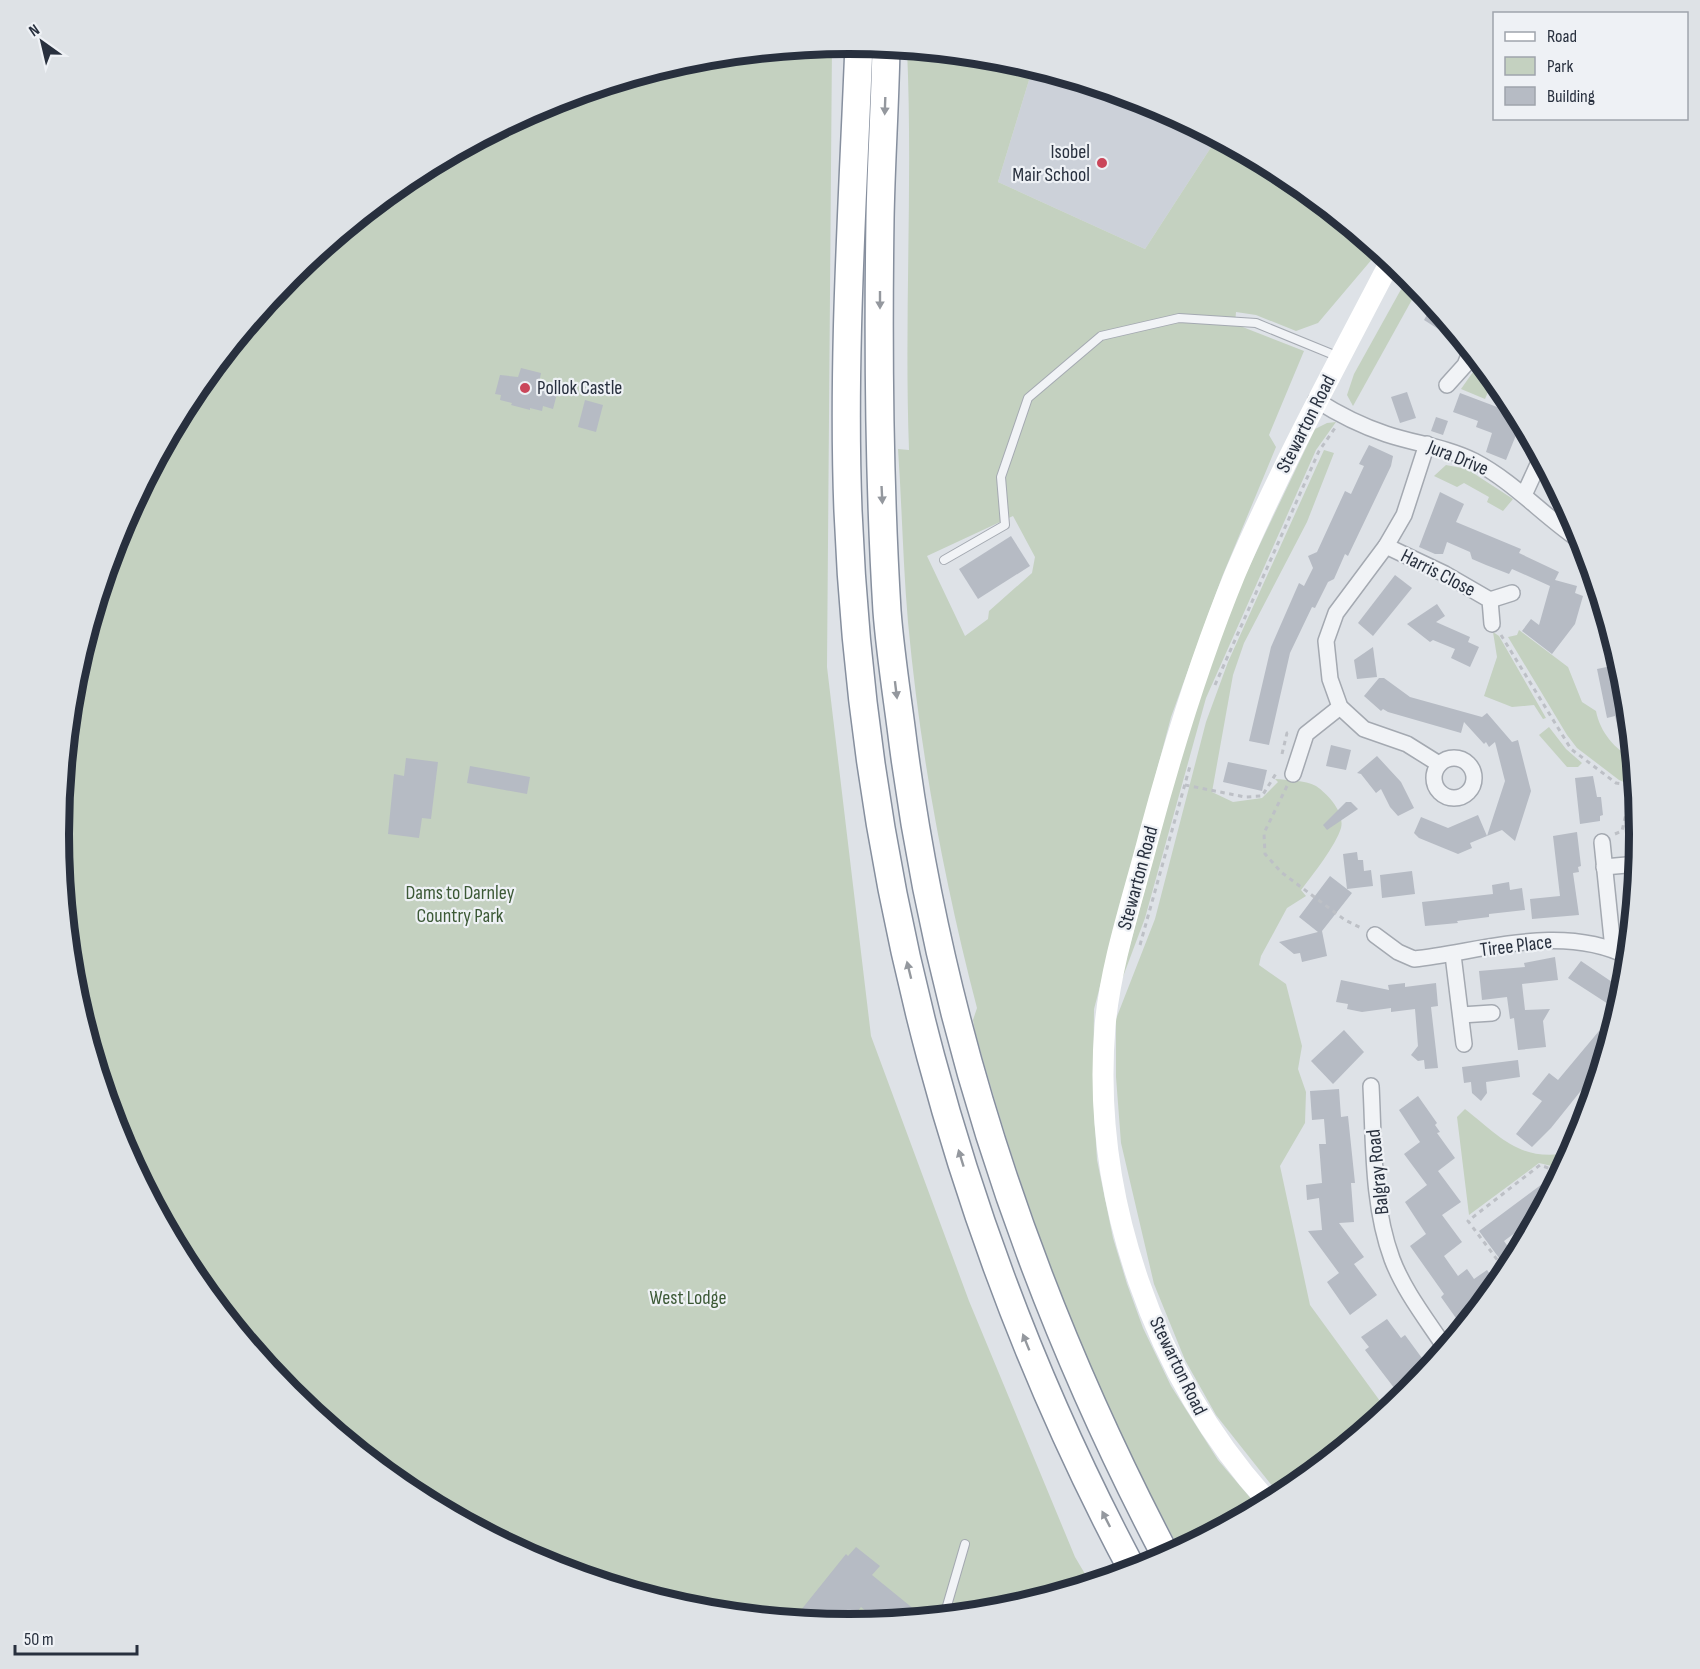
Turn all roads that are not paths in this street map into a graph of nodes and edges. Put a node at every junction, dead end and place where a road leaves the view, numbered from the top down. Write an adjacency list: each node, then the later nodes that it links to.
1 (859, 54): 35 (highway, one-way to 1)
2 (886, 55): 34 (highway, one-way to 34)
3 (1387, 268): 4 (main road, Stewarton Road)
4 (1341, 358): 7 (main road, Stewarton Road); 13 (lane)
5 (1468, 358): 6 (street)
6 (1447, 385)
7 (1316, 400): 8 (street, Jura Drive); 32 (main road, Stewarton Road)
8 (1427, 444): 10 (street, Jura Drive); 12 (street, Harris Close)
9 (1538, 466): 10 (street)
10 (1524, 495): 11 (street, Jura Drive)
11 (1569, 531)
12 (1386, 546): 15 (street, Harris Close); 17 (street, Harris Close)
13 (944, 560)
14 (1512, 593): 15 (street, Harris Close)
15 (1490, 600): 16 (street, Harris Close)
16 (1492, 624)
17 (1340, 707): 18 (street, Harris Close); 19 (street)
18 (1439, 764)
19 (1293, 774)
20 (1602, 842): 22 (street)
21 (1629, 865): 22 (street)
22 (1605, 867): 24 (street)
23 (1375, 935): 26 (street, Tiree Place)
24 (1613, 949): 25 (street, Tiree Place); 26 (street, Tiree Place)
25 (1621, 953)
26 (1453, 954): 28 (street, Tiree Place)
27 (1492, 1013): 28 (street)
28 (1461, 1015): 29 (street, Tiree Place)
29 (1464, 1044)
30 (1371, 1086): 31 (street, Balgray Road)
31 (1442, 1343)
32 (1263, 1496)
33 (966, 1544): 36 (lane)
34 (1163, 1550)
35 (1129, 1563)
36 (946, 1609)

